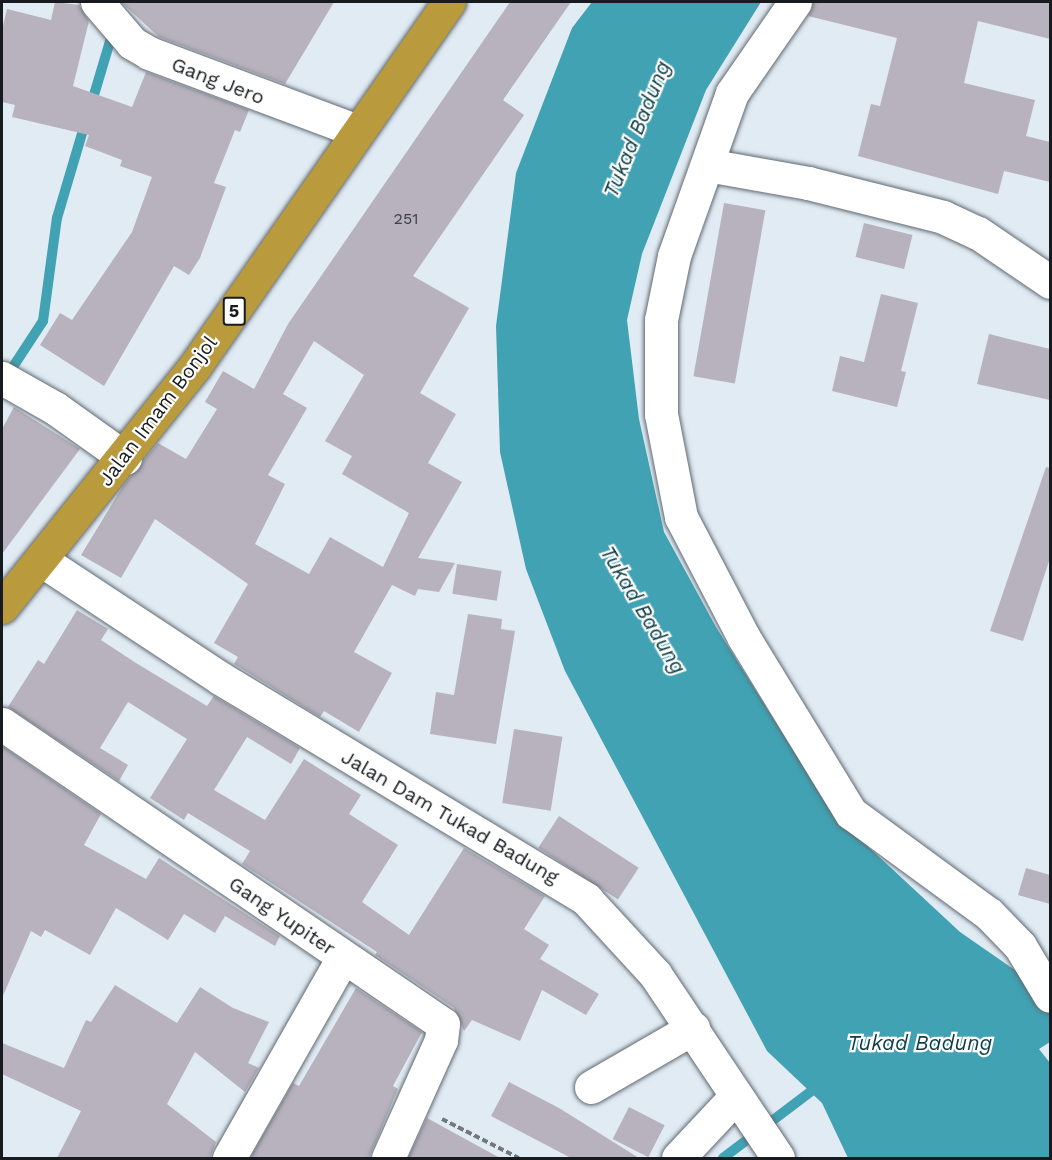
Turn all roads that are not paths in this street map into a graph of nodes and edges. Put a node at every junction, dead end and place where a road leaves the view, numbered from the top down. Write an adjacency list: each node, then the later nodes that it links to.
1 (449, 2): 4 (highway, Jalan Imam Bonjol / 5)
2 (795, 2): 5 (street)
3 (102, 8): 4 (street, Gang Jero)
4 (358, 131): 8 (highway, Jalan Imam Bonjol / 5)
5 (707, 165): 6 (street); 13 (street)
6 (1050, 282)
7 (13, 383): 8 (street)
8 (125, 458): 9 (highway, Jalan Imam Bonjol / 5)
9 (41, 560): 10 (highway, Jalan Imam Bonjol / 5); 14 (street, Jalan Dam Tukad Badung)
10 (2, 607)
11 (2, 724): 12 (street, Gang Yupiter)
12 (344, 957): 18 (street); 19 (street, Gang Yupiter)
13 (1048, 993)
14 (693, 1028): 15 (street); 16 (street, Jalan Dam Tukad Badung)
15 (591, 1087)
16 (738, 1100): 17 (street, Jalan Dam Tukad Badung); 20 (street)
17 (771, 1150)
18 (229, 1158)
19 (388, 1158)
20 (678, 1158)

